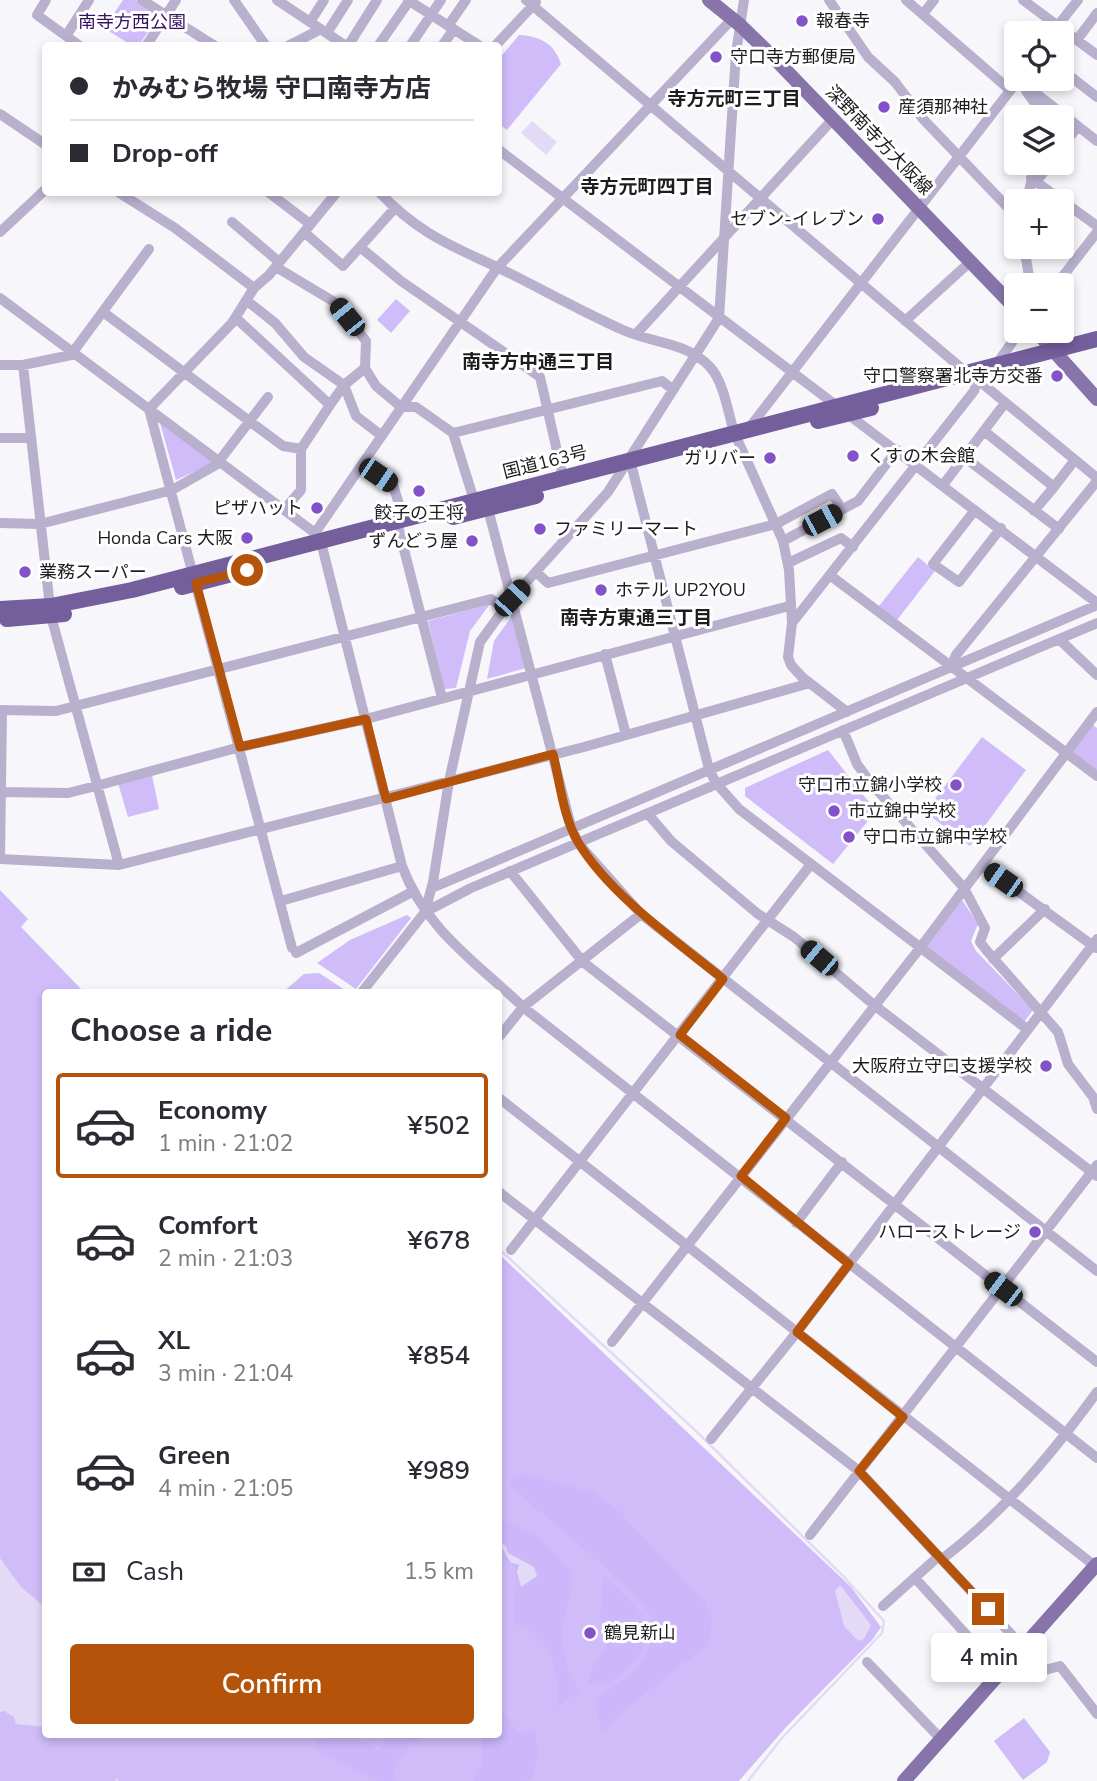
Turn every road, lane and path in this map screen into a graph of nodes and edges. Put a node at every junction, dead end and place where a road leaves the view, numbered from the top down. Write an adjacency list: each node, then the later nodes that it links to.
1 (46, 0): 32 (street)
2 (89, 0): 32 (street)
3 (142, 0): 25 (street)
4 (176, 0): 25 (street)
5 (234, 0): 38 (street)
6 (277, 0): 21 (street)
7 (324, 0): 29 (street)
8 (348, 0): 31 (street)
9 (377, 0): 41 (street)
10 (409, 0): 24 (street); 42 (street)
11 (441, 0): 24 (street)
12 (466, 0): 30 (street)
13 (709, 0): 26 (main road, 深野南寺方大阪線)
14 (744, 0): 26 (street)
15 (829, 0): 61 (street)
16 (906, 0): 23 (street)
17 (934, 0): 23 (street)
18 (1023, 0): 27 (street)
19 (1078, 0): 28 (street)
20 (532, 2): 46 (street); 53 (street)
21 (293, 4): 29 (street)
22 (1097, 13): 34 (street)
23 (923, 14): 49 (street)
24 (431, 15): 30 (street); 43 (street)
25 (166, 16): 36 (street); 37 (street)
26 (737, 21): 53 (street); 55 (main road, 深野南寺方大阪線); 62 (street)
27 (1046, 21)
28 (1061, 21)
29 (310, 22): 31 (street)
30 (451, 27): 44 (street); 45 (street)
31 (324, 31): 39 (street); 40 (street)
32 (66, 36): 35 (street)
33 (1074, 38): 34 (street)
34 (1077, 40): 47 (street)
35 (74, 42)
36 (149, 42)
37 (208, 42)
38 (263, 42)
39 (298, 42)
40 (341, 42)
41 (350, 42)
42 (381, 42)
43 (413, 42)
44 (445, 42)
45 (474, 42)
46 (498, 42)
47 (1097, 55)
48 (1074, 79): 52 (street)
49 (1004, 85)
50 (1009, 91): 61 (street)
51 (1034, 91): 56 (street)
52 (1097, 97)
53 (650, 108): 62 (street); 72 (street)
54 (0, 114): 59 (street)
55 (833, 119): 73 (street); 76 (main road, 深野南寺方大阪線)
56 (1078, 126): 57 (street); 58 (street)
57 (1074, 131)
58 (1097, 141)
59 (42, 142)
60 (502, 152): 72 (street)
61 (960, 159): 74 (street); 76 (street)
62 (728, 174): 73 (street); 82 (street)
63 (1034, 175): 65 (street)
64 (1038, 175): 65 (street)
65 (1033, 180): 66 (street); 78 (street)
66 (1030, 189)
67 (42, 193): 80 (street)
68 (124, 196): 91 (street)
69 (272, 196): 79 (street)
70 (334, 196): 79 (street)
71 (383, 196): 75 (street)
72 (564, 199): 87 (street); 90 (street)
73 (760, 200): 82 (street); 89 (street)
74 (1004, 204)
75 (395, 208): 83 (street); 87 (street)
76 (917, 208): 85 (main road, 深野南寺方大阪線); 89 (street)
77 (232, 222): 86 (street)
78 (1097, 226)
79 (307, 228): 83 (street); 86 (street)
80 (0, 232)
81 (1097, 232): 88 (street)
82 (724, 239): 90 (street); 97 (street)
83 (360, 247): 99 (street)
84 (149, 249): 95 (street)
85 (970, 262): 92 (main road, 深野南寺方大阪線); 98 (street)
86 (277, 264): 91 (street); 111 (street)
87 (497, 268): 99 (street); 100 (street)
88 (1065, 273)
89 (859, 282): 98 (street); 113 (street)
90 (679, 286): 97 (street); 100 (street)
91 (254, 288): 94 (street)
92 (1004, 297)
93 (0, 298): 105 (street)
94 (246, 300): 96 (street); 115 (street)
95 (103, 312): 105 (street); 112 (street)
96 (236, 317): 112 (street); 120 (street)
97 (719, 318): 107 (street); 113 (street)
98 (905, 321): 114 (street)
99 (461, 322): 121 (street); 123 (street)
100 (637, 333): 107 (street)
101 (1097, 339): 106 (highway, 国道163号)
102 (1012, 343): 110 (street)
103 (1047, 343): 106 (main road)
104 (1097, 348): 106 (highway, 国道163号)
105 (74, 353): 109 (street); 122 (street)
106 (1057, 354): 110 (highway, 国道163号); 114 (highway, 国道163号); 118 (main road)
107 (697, 356): 116 (street); 128 (street)
108 (0, 365): 109 (street)
109 (23, 365): 131 (street)
110 (996, 365): 114 (highway, 国道163号)
111 (365, 368): 115 (street); 121 (street)
112 (184, 373): 122 (street); 125 (street)
113 (790, 373): 124 (street); 128 (street)
114 (972, 376): 119 (street); 124 (highway, 国道163号); 137 (street)
115 (344, 385): 120 (street); 129 (street)
116 (672, 389): 123 (street); 139 (street)
117 (268, 397): 125 (street)
118 (1097, 399)
119 (1005, 402): 126 (street); 135 (street)
120 (330, 405): 132 (street)
121 (401, 407): 127 (street); 129 (street)
122 (149, 409): 136 (street); 144 (street)
123 (549, 409): 127 (street); 140 (street)
124 (839, 410): 128 (highway, 国道163号); 133 (street)
125 (250, 422): 132 (street); 136 (street)
126 (984, 431): 134 (street); 143 (street)
127 (453, 433): 145 (street)
128 (740, 434): 139 (highway, 国道163号); 152 (street)
129 (382, 436): 138 (street)
130 (0, 438): 131 (street)
131 (31, 438): 151 (street)
132 (301, 449): 147 (street)
133 (897, 450): 137 (street); 146 (street)
134 (964, 457): 142 (street); 149 (street)
135 (1074, 461): 141 (street); 143 (street)
136 (219, 462): 144 (street); 147 (street)
137 (916, 464): 142 (street); 158 (street)
138 (363, 465): 153 (street); 157 (street)
139 (628, 467): 140 (highway, 国道163号); 145 (highway, 国道163号); 159 (street); 162 (street)
140 (563, 477): 145 (highway, 国道163号)
141 (1097, 480): 155 (street)
142 (943, 485): 148 (street)
143 (1054, 487): 149 (street)
144 (172, 489): 151 (street); 164 (street)
145 (481, 504): 153 (highway, 国道163号); 165 (street)
146 (842, 509): 152 (street); 156 (street)
147 (284, 510): 157 (street)
148 (975, 510): 154 (street); 154 (street)
149 (1034, 511): 155 (street)
150 (0, 523): 151 (street)
151 (40, 524): 170 (street)
152 (776, 524): 156 (street); 159 (street)
153 (401, 525): 157 (highway, 国道163号); 171 (street)
154 (1001, 528): 160 (street)
155 (1059, 529): 160 (street)
156 (783, 541): 161 (street)
157 (319, 542): 164 (highway, 国道163号); 175 (street)
158 (853, 547): 161 (street); 163 (street)
159 (654, 556): 162 (street); 176 (street)
160 (1036, 557): 166 (street); 179 (street)
161 (788, 563): 167 (street)
162 (536, 572): 165 (street)
163 (831, 576): 173 (street); 179 (street)
164 (195, 579): 170 (highway, 国道163号); 180 (street)
165 (512, 598): 169 (street); 181 (street)
166 (1097, 604): 179 (street)
167 (789, 606): 173 (street); 176 (street)
168 (0, 609): 170 (highway, 国道163号)
169 (503, 609): 171 (street); 185 (street)
170 (51, 611): 172 (highway, 国道163号); 187 (street)
171 (422, 617): 175 (street); 186 (street)
172 (0, 619)
173 (792, 623): 184 (street)
174 (1097, 623): 177 (street)
175 (345, 636): 180 (street); 192 (street)
176 (674, 636): 178 (street); 191 (street)
177 (1059, 639): 182 (street); 183 (street)
178 (605, 654): 181 (street); 194 (street)
179 (951, 667): 183 (street); 189 (street)
180 (219, 668): 187 (street); 195 (street)
181 (532, 673): 185 (street); 197 (street)
182 (1097, 675)
183 (968, 679): 193 (street); 196 (street)
184 (810, 683): 189 (street); 191 (street)
185 (468, 692): 186 (street); 200 (street)
186 (442, 698): 192 (street)
187 (76, 706): 188 (street); 202 (street)
188 (1, 710): 203 (street)
189 (847, 712): 198 (street)
190 (1097, 712): 196 (street)
191 (695, 716): 194 (street); 198 (street)
192 (366, 719): 195 (street); 204 (street)
193 (843, 730): 201 (street); 215 (street)
194 (626, 735): 197 (street)
195 (240, 747): 202 (street); 207 (street)
196 (1066, 753): 199 (street); 210 (street)
197 (553, 754): 200 (street); 206 (street)
198 (709, 769): 201 (street); 206 (street)
199 (1097, 776)
200 (449, 781): 204 (street); 214 (street)
201 (716, 783): 205 (street); 209 (street)
202 (96, 786): 203 (street); 211 (street)
203 (1, 792): 211 (street)
204 (386, 799): 207 (street); 212 (street)
205 (648, 814): 208 (street); 221 (street)
206 (571, 826): 208 (street); 214 (street)
207 (261, 830): 211 (street); 217 (street)
208 (578, 843): 213 (street); 220 (street)
209 (811, 864): 221 (street); 223 (street)
210 (982, 864): 215 (street); 218 (street)
211 (119, 865)
212 (402, 866): 216 (street); 217 (street)
213 (510, 871): 219 (street); 225 (street)
214 (432, 888): 219 (street)
215 (964, 888): 223 (street); 224 (street)
216 (412, 892): 217 (street); 219 (street)
217 (281, 901)
218 (1045, 909): 222 (street); 224 (street)
219 (425, 912): 227 (street); 229 (street)
220 (641, 914): 225 (street); 226 (street)
221 (767, 921): 226 (street); 228 (street)
222 (1095, 944): 230 (street)
223 (920, 948): 228 (street); 231 (street)
224 (993, 960): 230 (street)
225 (583, 962): 229 (street); 233 (street)
226 (723, 979): 233 (street); 234 (street)
227 (364, 989)
228 (874, 1005): 234 (street); 235 (street)
229 (523, 1007): 232 (street); 236 (street)
230 (1040, 1012): 231 (street); 238 (street)
231 (1027, 1029): 235 (street)
232 (502, 1033)
233 (680, 1035): 236 (street); 239 (street)
234 (831, 1063): 239 (street); 240 (street)
235 (983, 1087): 240 (street); 243 (street)
236 (632, 1093): 241 (street); 244 (street)
237 (502, 1100): 241 (street)
238 (1097, 1109)
239 (786, 1118): 242 (street); 244 (street)
240 (938, 1146): 246 (street); 249 (street)
241 (579, 1161): 247 (street); 250 (street)
242 (842, 1162): 246 (street); 248 (street)
243 (1095, 1171): 249 (street)
244 (741, 1176): 248 (street); 250 (street)
245 (502, 1194): 247 (street)
246 (895, 1204): 252 (street); 254 (street)
247 (534, 1220): 251 (street); 255 (street)
248 (796, 1223): 252 (street)
249 (1047, 1230): 253 (street); 254 (street)
250 (688, 1245): 255 (street); 256 (street)
251 (511, 1250)
252 (849, 1264): 256 (street); 258 (street)
253 (1097, 1270)
254 (1003, 1289): 258 (street); 259 (street)
255 (643, 1302): 257 (street); 260 (street)
256 (797, 1332): 260 (street); 262 (street)
257 (612, 1342)
258 (957, 1348): 262 (street); 263 (street)
259 (1097, 1362)
260 (750, 1387): 264 (street); 266 (street)
261 (1097, 1392): 263 (street)
262 (903, 1417): 266 (street); 267 (street)
263 (1066, 1434): 265 (street); 267 (street)
264 (710, 1439)
265 (1097, 1458)
266 (859, 1471): 268 (street); 269 (street)
267 (1009, 1499): 269 (street); 270 (street)
268 (810, 1535)
269 (941, 1558): 271 (street); 273 (street)
270 (1096, 1564): 273 (main road)
271 (915, 1578): 272 (street); 276 (street)
272 (883, 1606)
273 (1023, 1646): 274 (main road)
274 (1010, 1661): 276 (main road); 277 (street)
275 (867, 1662): 278 (street)
276 (1000, 1672): 278 (main road)
277 (1097, 1714)
278 (941, 1739): 279 (main road)
279 (904, 1781)

